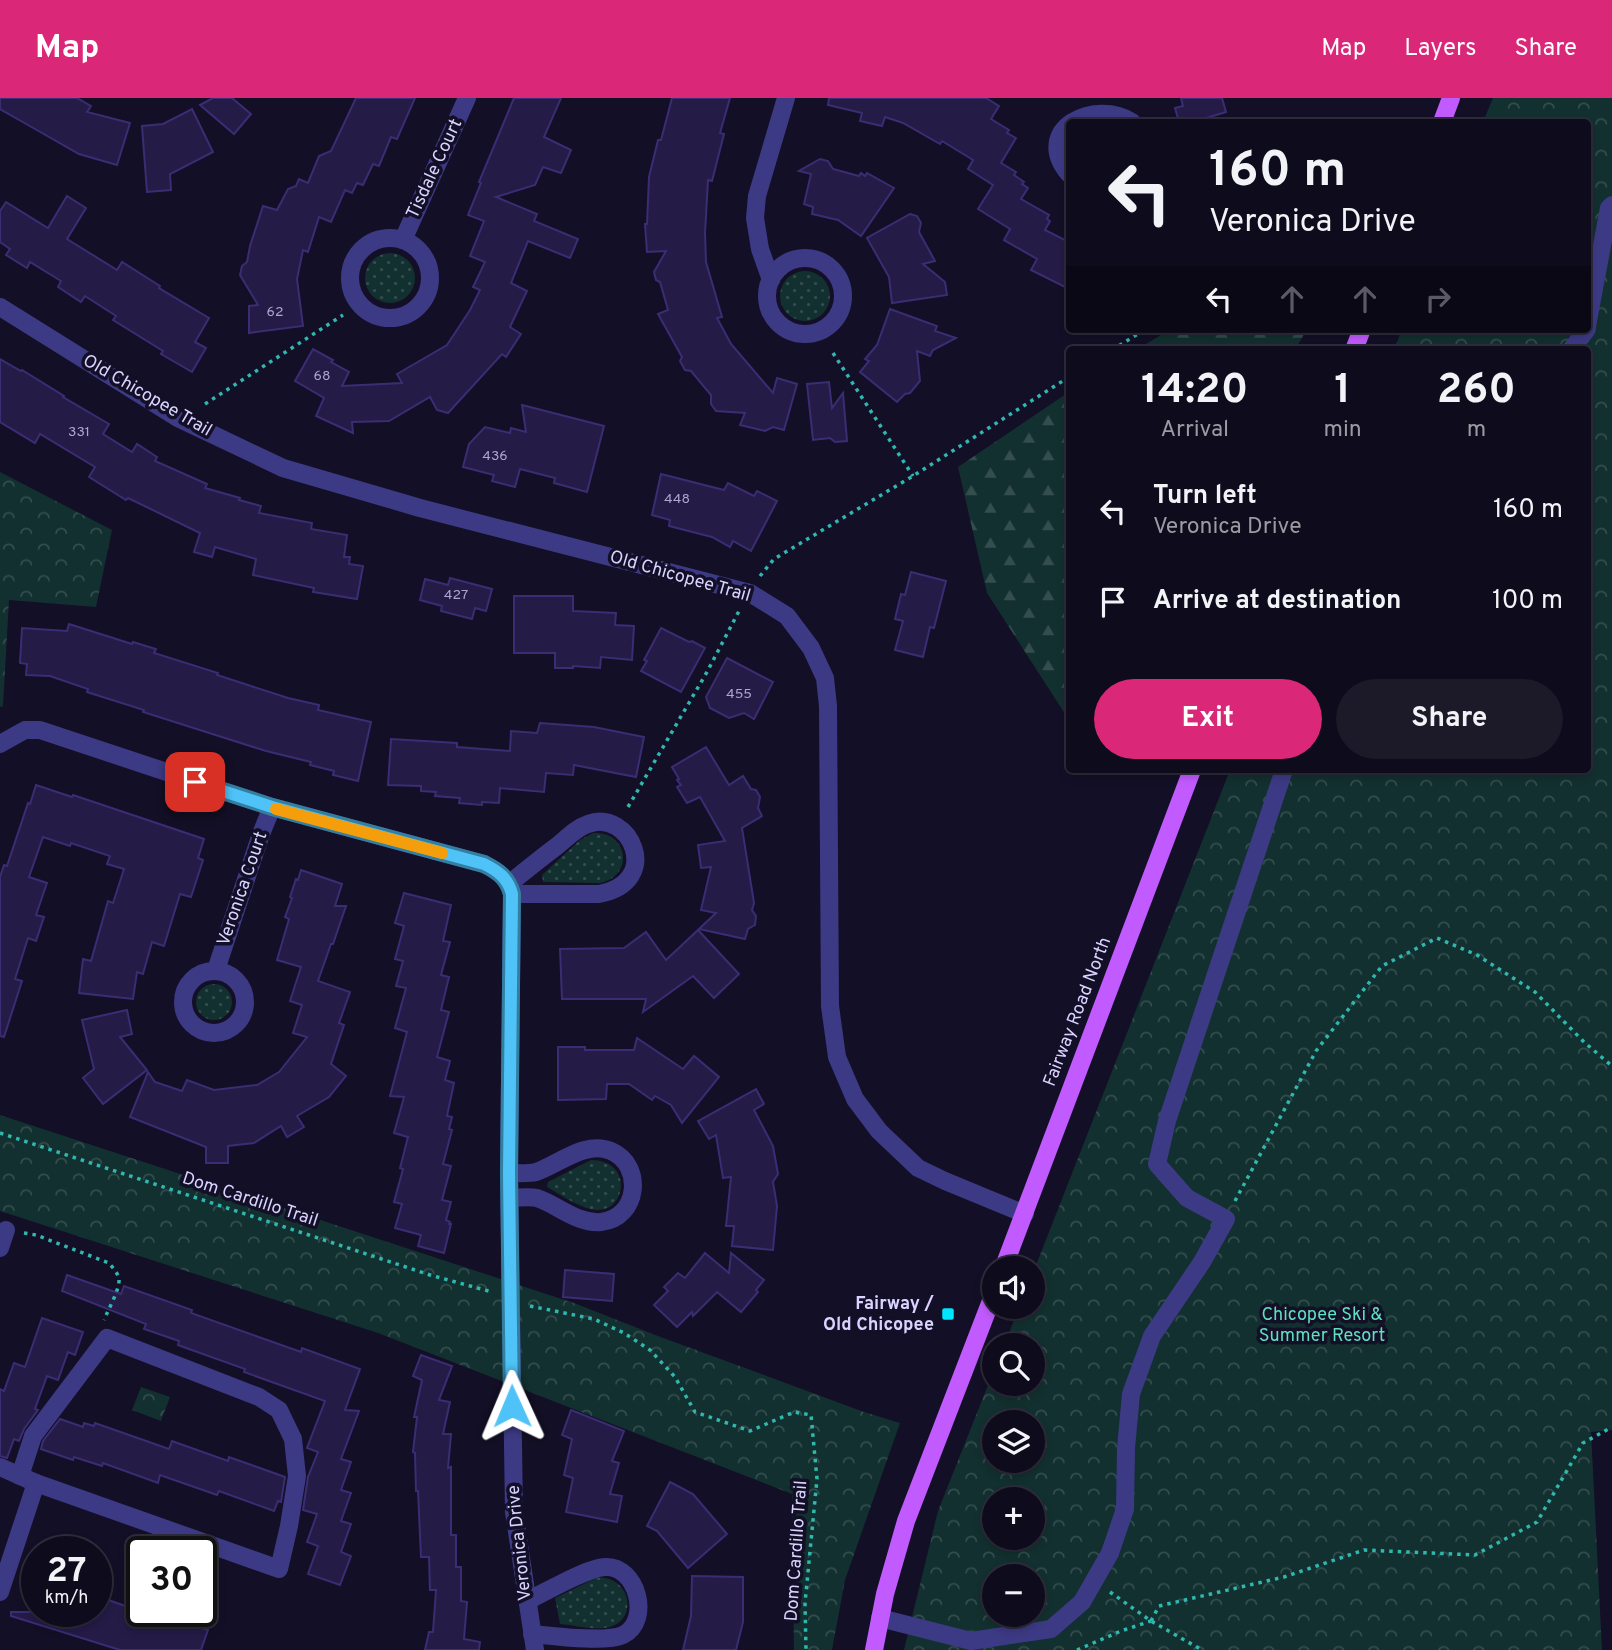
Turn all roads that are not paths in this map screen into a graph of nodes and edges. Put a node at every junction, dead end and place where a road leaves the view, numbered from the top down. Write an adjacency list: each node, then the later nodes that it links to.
1 (467, 98): 11 (street, Tisdale Court)
2 (786, 98): 12 (street)
3 (1451, 98): 7 (main road)
4 (1076, 103): 5 (street); 6 (street)
5 (1067, 119)
6 (1129, 119)
7 (1443, 119)
8 (1066, 120): 9 (street)
9 (1066, 170)
10 (1612, 205): 13 (street)
11 (403, 240): 11 (street, Tisdale Court)
12 (771, 280): 12 (street)
13 (1591, 305)
14 (0, 307): 23 (street, Old Chicopee Trail)
15 (0, 744): 18 (street)
16 (1191, 773): 23 (main road, Fairway Road North)
17 (1282, 773): 32 (street)
18 (272, 807): 19 (street); 20 (street, Veronica Court)
19 (511, 888): 19 (street); 21 (street, Veronica Drive)
20 (216, 971)
21 (509, 1173): 22 (street, Veronica Drive); 22 (street)
22 (510, 1198): 31 (street, Veronica Drive)
23 (1025, 1214): 26 (main road, Fairway Road North)
24 (6, 1230): 25 (street)
25 (0, 1248)
26 (1008, 1256)
27 (984, 1319): 32 (main road)
28 (0, 1467): 29 (street)
29 (28, 1479): 29 (street); 30 (street)
30 (0, 1592)
31 (527, 1601): 33 (street, Veronica Drive); 33 (street)
32 (880, 1618): 34 (main road)
33 (533, 1642)
34 (874, 1650)

